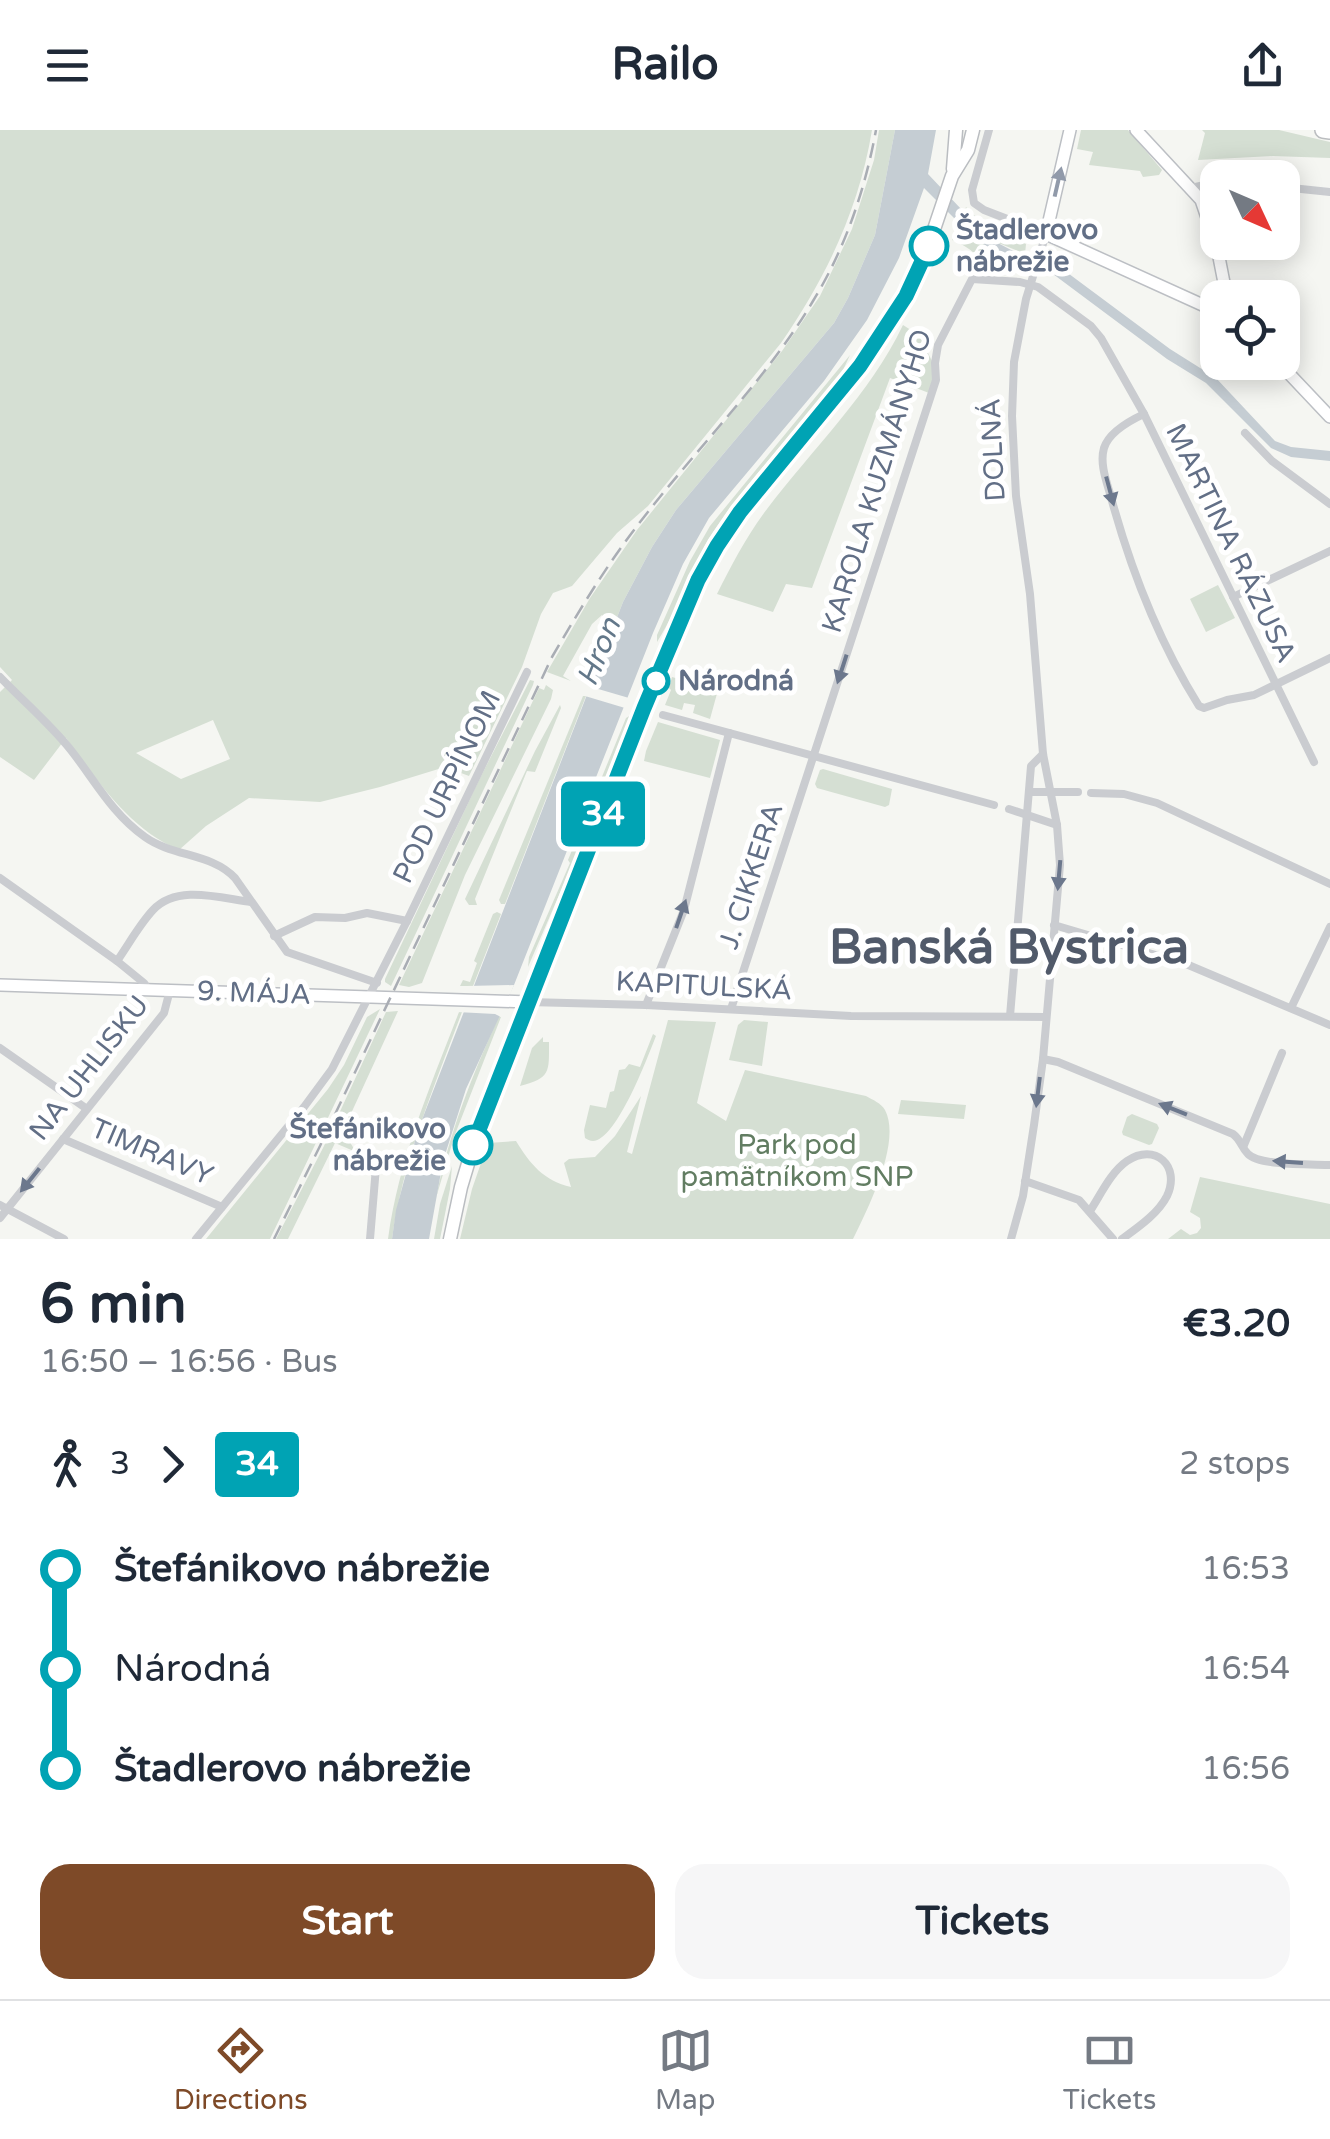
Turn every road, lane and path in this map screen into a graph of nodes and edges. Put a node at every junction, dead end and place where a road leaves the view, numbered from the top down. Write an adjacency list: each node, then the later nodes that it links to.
1 (956, 130): 6 (main road)
2 (973, 130): 6 (main road)
3 (990, 130): 11 (street)
4 (1070, 130): 11 (street, one-way to 4)
5 (1136, 130): 8 (street)
6 (952, 176): 52 (main road)
7 (1200, 186): 8 (street)
8 (1192, 188): 12 (street)
9 (1300, 189): 10 (street)
10 (1330, 192)
11 (1046, 234): 13 (street, DOLNÁ); 14 (street)
12 (1223, 280)
13 (1031, 284): 16 (street); 28 (street, DOLNÁ); 29 (street, KAROLA KUZMÁNYHO, one-way to 29)
14 (1200, 304)
15 (1295, 380): 17 (street)
16 (1144, 414): 21 (street, MARTINA RÁZUSA); 25 (street, MARTINA RÁZUSA, one-way to 25)
17 (1330, 417)
18 (1245, 433): 19 (street)
19 (1330, 504)
20 (1330, 551): 21 (street)
21 (1233, 597): 25 (street, MARTINA RÁZUSA)
22 (1330, 658): 25 (street, MARTINA RÁZUSA)
23 (527, 672): 42 (street, POD URPÍNOM)
24 (0, 676): 41 (street)
25 (1276, 684): 30 (street, MARTINA RÁZUSA)
26 (663, 715): 27 (street)
27 (729, 733): 29 (street); 53 (street, one-way to 27)
28 (1043, 754): 31 (street, DOLNÁ); 32 (street)
29 (814, 756): 35 (street); 55 (street, J. CIKKERA)
30 (1314, 762)
31 (1050, 790): 32 (street); 33 (street); 38 (street, DOLNÁ)
32 (1029, 792): 37 (street)
33 (1078, 792)
34 (1091, 793): 40 (street)
35 (994, 805)
36 (1009, 810): 37 (street)
37 (1027, 816): 38 (street); 56 (street)
38 (1057, 825): 43 (street, DOLNÁ, one-way to 43)
39 (0, 878): 46 (street)
40 (1330, 884)
41 (251, 902): 45 (street); 46 (street)
42 (407, 921): 45 (street, POD URPÍNOM); 47 (street, POD URPÍNOM)
43 (1054, 925): 54 (street); 57 (street, DOLNÁ)
44 (1330, 927): 54 (street)
45 (274, 936): 47 (street)
46 (117, 961): 49 (street)
47 (376, 982): 51 (street, POD URPÍNOM)
48 (0, 986): 49 (street, 9. MÁJA)
49 (149, 990): 50 (street, 9. MÁJA)
50 (170, 990): 51 (street, 9. MÁJA); 62 (street, NA UHLISKU)
51 (370, 998): 52 (street, 9. MÁJA); 69 (street, POD URPÍNOM)
52 (528, 1002): 53 (street, KAPITULSKÁ); 75 (main road)
53 (646, 1004): 55 (street, KAPITULSKÁ)
54 (1291, 1008): 58 (street)
55 (731, 1009): 56 (street, KAPITULSKÁ)
56 (1010, 1016): 57 (street, KAPITULSKÁ)
57 (1045, 1017): 61 (street, DOLNÁ)
58 (1330, 1026)
59 (0, 1048): 62 (street, TIMRAVY)
60 (1282, 1053): 64 (street)
61 (1043, 1059): 64 (street, one-way to 61); 67 (street, DOLNÁ, one-way to 67)
62 (87, 1109): 63 (street, NA UHLISKU)
63 (63, 1139): 68 (street, NA UHLISKU, one-way to 68); 69 (street, TIMRAVY)
64 (1246, 1149): 65 (street, one-way to 64)
65 (1330, 1164)
66 (376, 1167): 74 (street)
67 (1026, 1182): 70 (street); 76 (street, DOLNÁ)
68 (3, 1207): 71 (street, NA UHLISKU); 72 (street)
69 (222, 1207): 73 (street, POD URPÍNOM)
70 (1090, 1211): 77 (street); 78 (street)
71 (0, 1218)
72 (64, 1239)
73 (196, 1239)
74 (370, 1239)
75 (450, 1239)
76 (1011, 1239)
77 (1113, 1239)
78 (1122, 1239)

